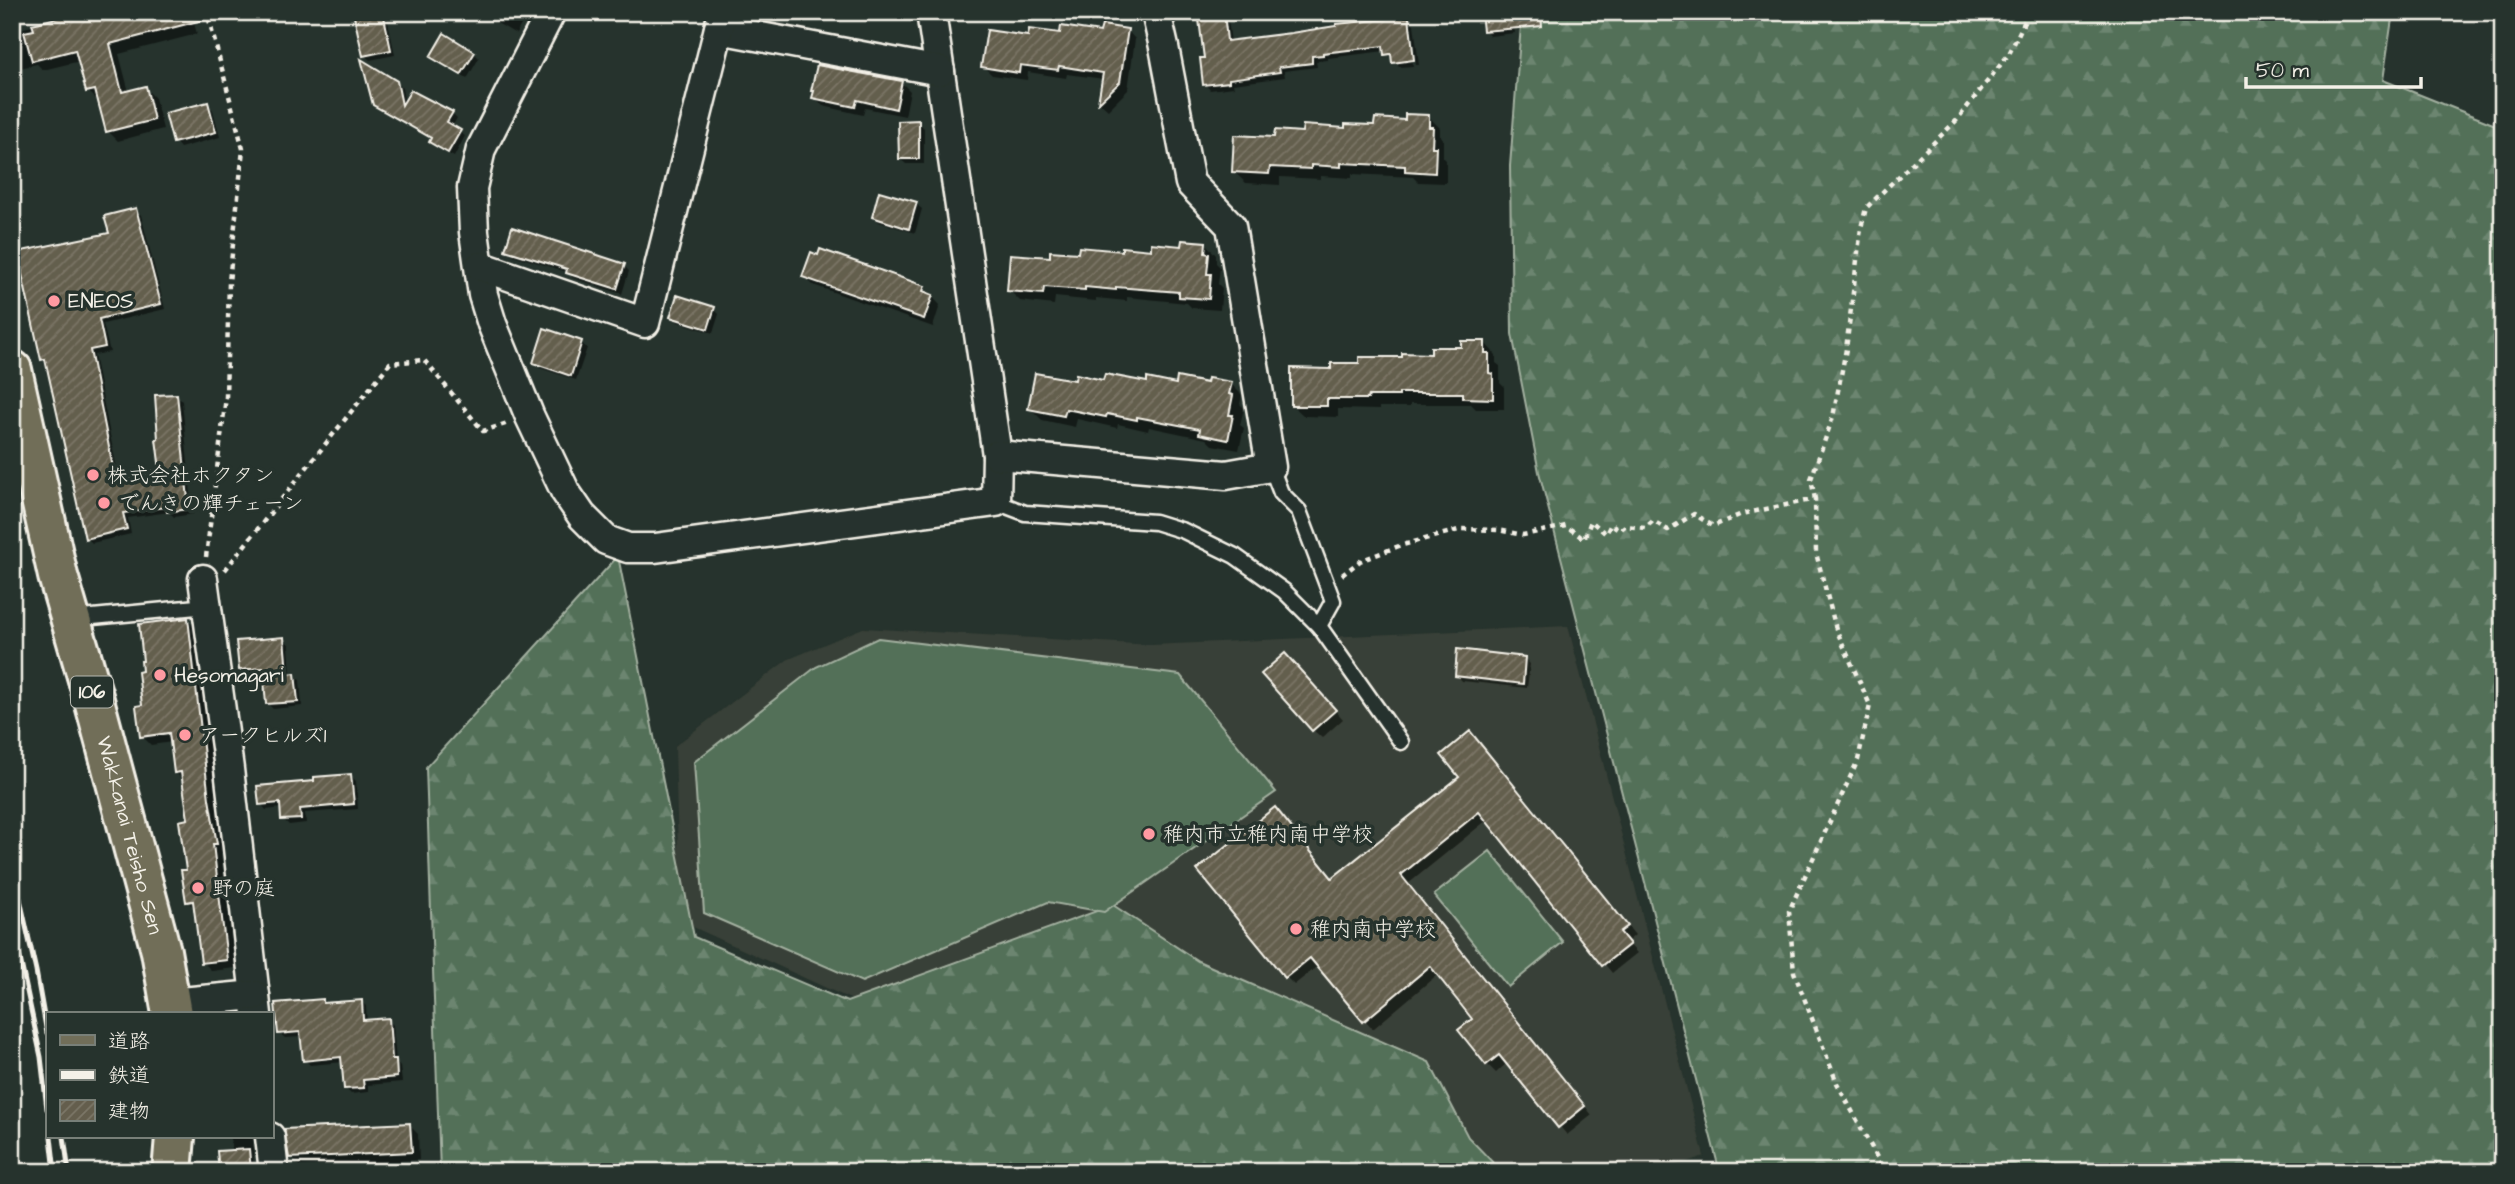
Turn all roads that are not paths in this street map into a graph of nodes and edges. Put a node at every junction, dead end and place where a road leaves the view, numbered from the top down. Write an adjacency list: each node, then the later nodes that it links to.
1 (551, 12): 6 (street)
2 (931, 12): 5 (street)
3 (1156, 12): 9 (street)
4 (721, 20): 5 (street); 6 (street)
5 (940, 71): 8 (street)
6 (480, 266): 10 (street)
7 (12, 370): 12 (main road, Wakkanai Teisho Sen / 106)
8 (997, 456): 9 (street); 10 (street)
9 (1271, 467): 13 (lane)
10 (996, 502): 13 (lane)
11 (205, 594): 12 (lane); 15 (street)
12 (70, 619): 16 (main road, Wakkanai Teisho Sen / 106)
13 (1319, 626): 14 (lane)
14 (1401, 742)
15 (256, 1004): 16 (street)
16 (171, 1009)
17 (175, 1138): 19 (main road)
18 (270, 1138): 20 (street)
19 (172, 1172)
20 (274, 1172)

